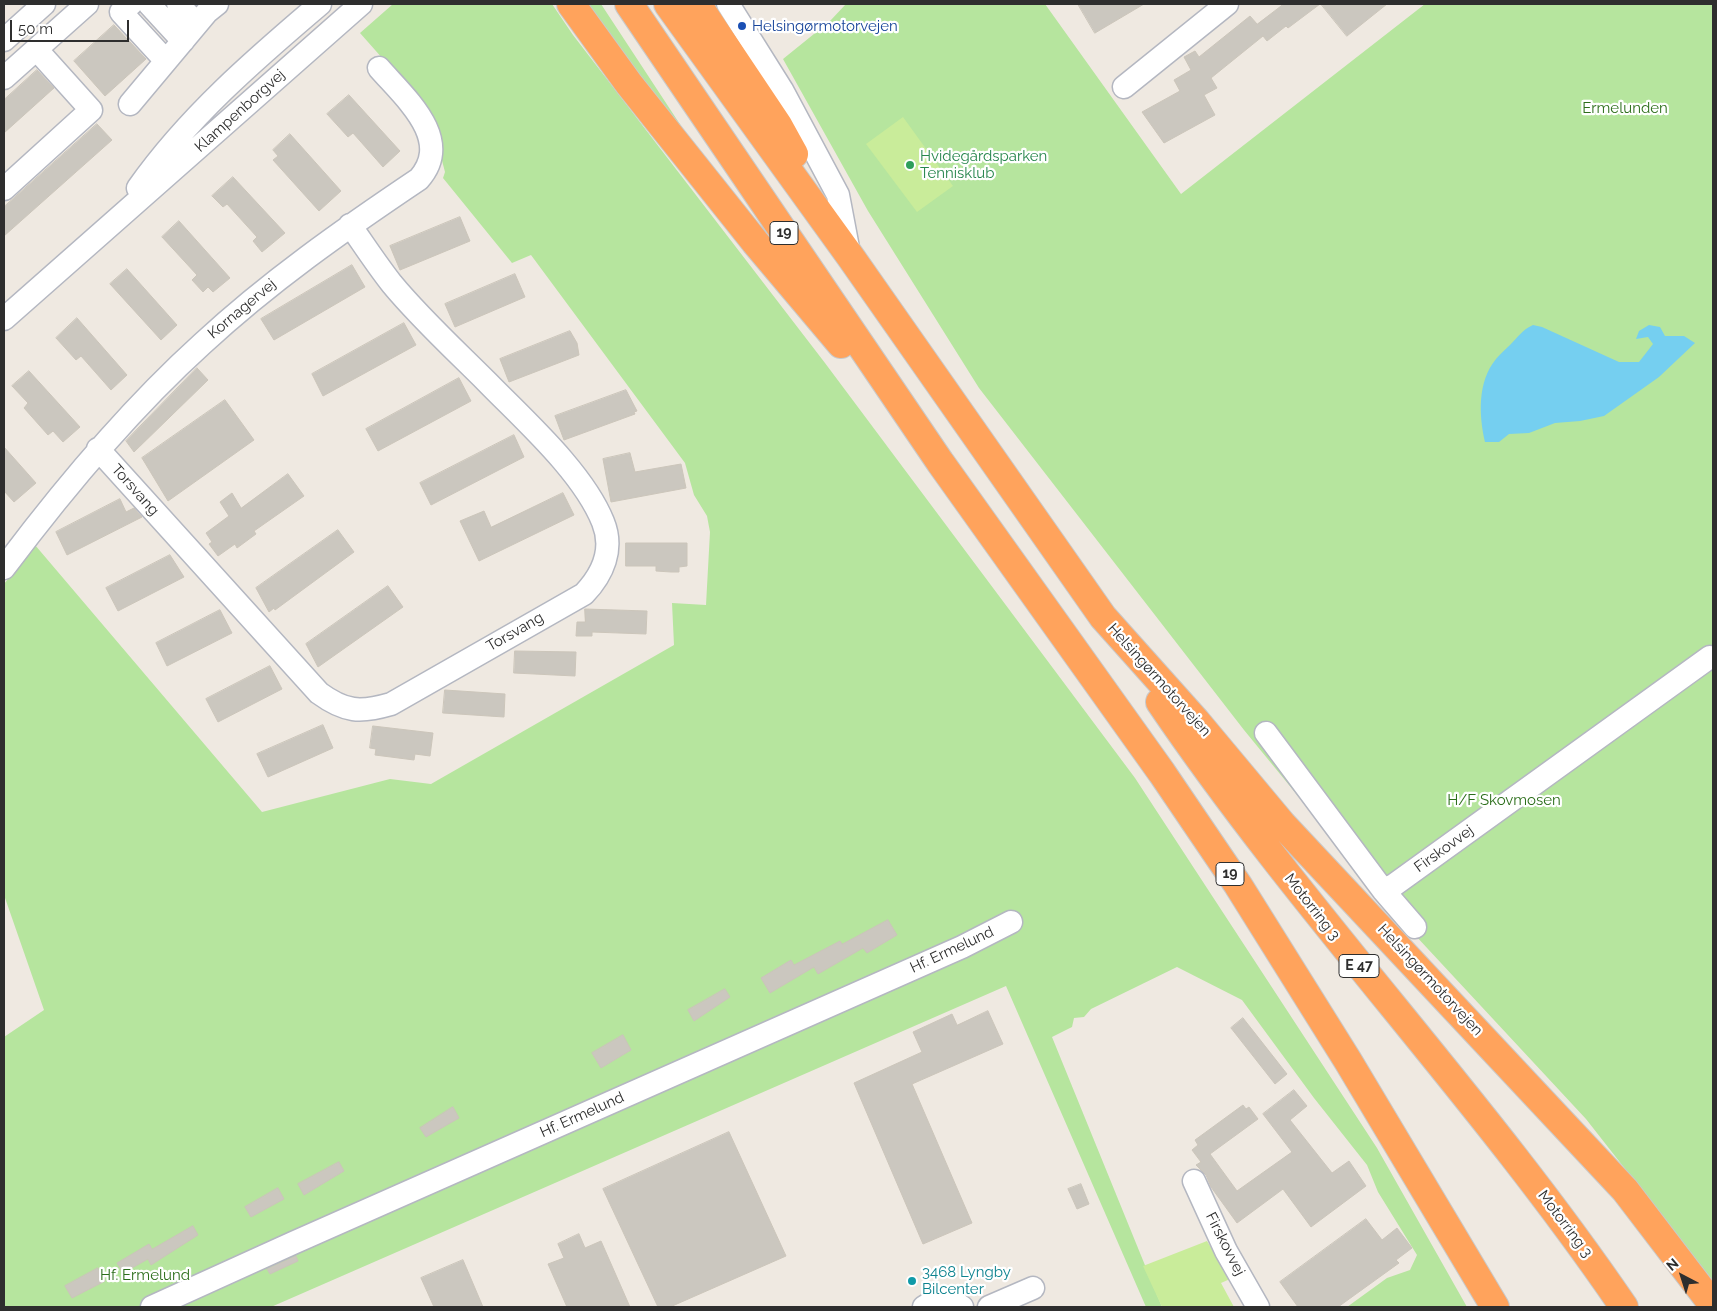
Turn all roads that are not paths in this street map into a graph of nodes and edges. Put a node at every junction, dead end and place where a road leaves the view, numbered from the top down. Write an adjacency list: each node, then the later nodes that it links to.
1 (44, 4): 16 (street)
2 (87, 4): 17 (street)
3 (131, 4): 18 (street)
4 (149, 4): 14 (street)
5 (178, 4): 14 (street)
6 (320, 4): 24 (street, Klampenborgvej)
7 (361, 4): 15 (street, Klampenborgvej)
8 (571, 4): 29 (highway)
9 (628, 4): 29 (highway, 19)
10 (668, 4): 26 (highway, Helsingørmotorvejen / 19)
11 (697, 4): 26 (highway)
12 (728, 4): 26 (street)
13 (1227, 4): 21 (street)
14 (206, 13): 18 (street)
15 (340, 14): 24 (street, Klampenborgvej)
16 (4, 40)
17 (37, 50): 20 (street); 23 (street)
18 (166, 61): 22 (street)
19 (379, 68): 25 (street, Kornagervej)
20 (4, 78)
21 (1124, 87)
22 (130, 104)
23 (4, 189)
24 (118, 218): 27 (street, Klampenborgvej)
25 (350, 225): 28 (street, Kornagervej); 28 (street, Torsvang)
26 (850, 256): 31 (highway, Helsingørmotorvejen / 19)
27 (4, 319)
28 (98, 449): 30 (street, Kornagervej)
29 (940, 462): 41 (highway, 19)
30 (4, 568)
31 (1103, 617): 39 (highway, Helsingørmotorvejen / 19); 46 (highway, Motorring 3 / E 47)
32 (1710, 657): 34 (street, Firskovvej)
33 (1266, 733): 34 (street)
34 (1383, 890): 36 (street)
35 (1011, 922): 42 (street, Hf. Ermelund)
36 (1415, 928)
37 (1194, 1181): 45 (street, Firskovvej)
38 (1033, 1288): 44 (street)
39 (1713, 1305)
40 (924, 1306): 43 (street)
41 (1494, 1306)
42 (152, 1307)
43 (962, 1307)
44 (989, 1307)
45 (1258, 1307)
46 (1624, 1307)

